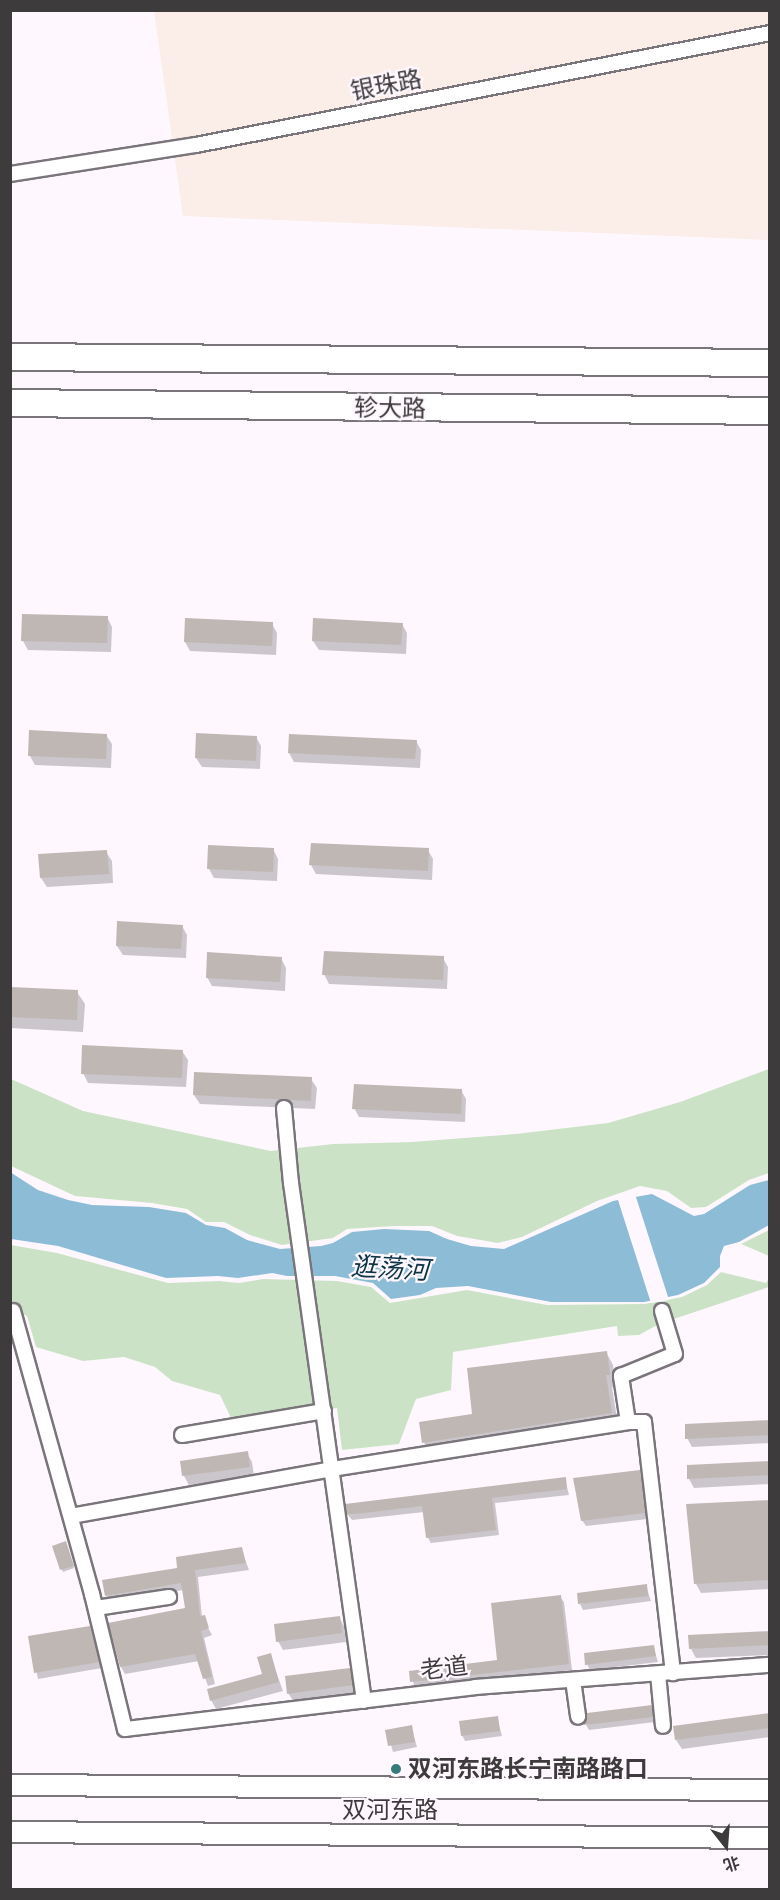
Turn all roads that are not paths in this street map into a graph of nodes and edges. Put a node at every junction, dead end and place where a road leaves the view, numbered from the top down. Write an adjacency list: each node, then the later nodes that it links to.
1 (770, 33): 2 (street, 银珠路)
2 (10, 174)
3 (10, 357): 4 (highway, 轸大路)
4 (770, 363)
5 (10, 403): 6 (highway, 轸大路)
6 (770, 411)
7 (284, 1108): 10 (street)
8 (13, 1311): 14 (street)
9 (662, 1311): 11 (street)
10 (324, 1411): 12 (street); 13 (street)
11 (628, 1422): 13 (street); 18 (street)
12 (182, 1435)
13 (332, 1469): 14 (street); 21 (street)
14 (71, 1516): 16 (street)
15 (169, 1597): 16 (street)
16 (96, 1608): 21 (street, 老道)
17 (770, 1665): 18 (street, 老道)
18 (673, 1672): 19 (street, 老道)
19 (658, 1674): 20 (street, 老道); 23 (street)
20 (573, 1680): 21 (street, 老道); 22 (street)
21 (364, 1701)
22 (578, 1717)
23 (663, 1726)
24 (10, 1785): 25 (street, 双河东路)
25 (770, 1790)
26 (10, 1832): 27 (street, 双河东路)
27 (770, 1838)

